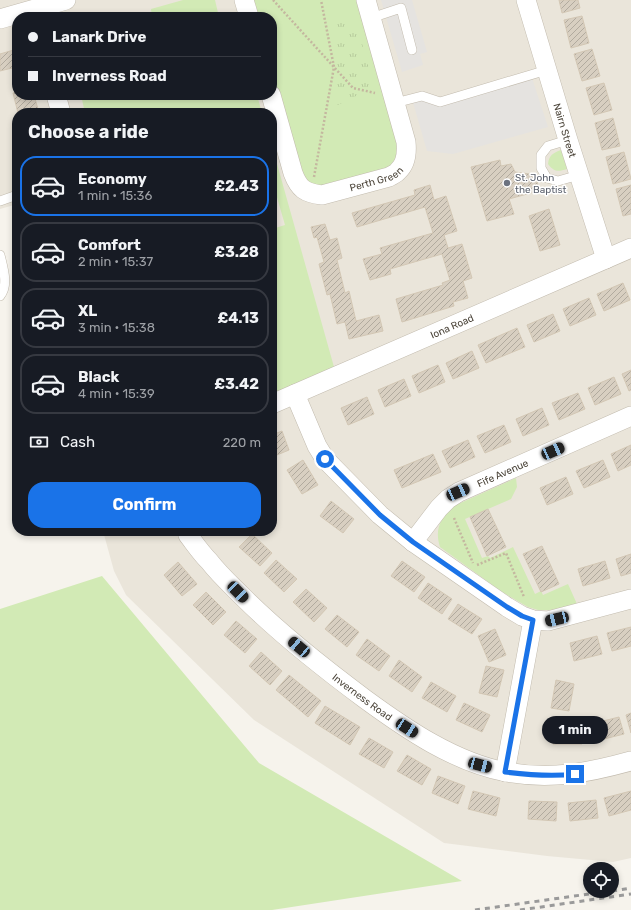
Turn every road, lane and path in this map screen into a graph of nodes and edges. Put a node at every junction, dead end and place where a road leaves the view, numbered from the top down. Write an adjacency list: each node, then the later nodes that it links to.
1 (66, 0): 7 (street)
2 (244, 0): 8 (street)
3 (273, 0): 12 (path)
4 (322, 0): 12 (path)
5 (526, 0): 13 (street, Nairn Street)
6 (368, 9): 11 (lane); 14 (street, Perth Green)
7 (38, 12)
8 (248, 12)
9 (12, 17): 10 (street)
10 (0, 19)
11 (412, 50)
12 (334, 67): 14 (path); 18 (path)
13 (547, 70): 14 (lane); 16 (street, Nairn Street)
14 (394, 100): 15 (street, Perth Green)
15 (277, 119)
16 (568, 140): 17 (street, Nairn Street); 17 (lane)
17 (579, 175): 23 (street, Nairn Street)
18 (313, 179)
19 (12, 197): 20 (lane)
20 (0, 201)
21 (631, 248): 23 (street, Iona Road)
22 (0, 255): 24 (lane)
23 (606, 259): 25 (street, Iona Road)
24 (0, 296)
25 (295, 394): 26 (street, Iona Road); 30 (street)
26 (277, 402)
27 (631, 416): 30 (street, Fife Avenue)
28 (453, 517): 32 (path)
29 (189, 536): 35 (street, Inverness Road)
30 (413, 542): 33 (street)
31 (631, 599): 33 (street)
32 (525, 601)
33 (533, 620): 35 (street)
34 (631, 761): 35 (street, Inverness Road)
35 (505, 772)

